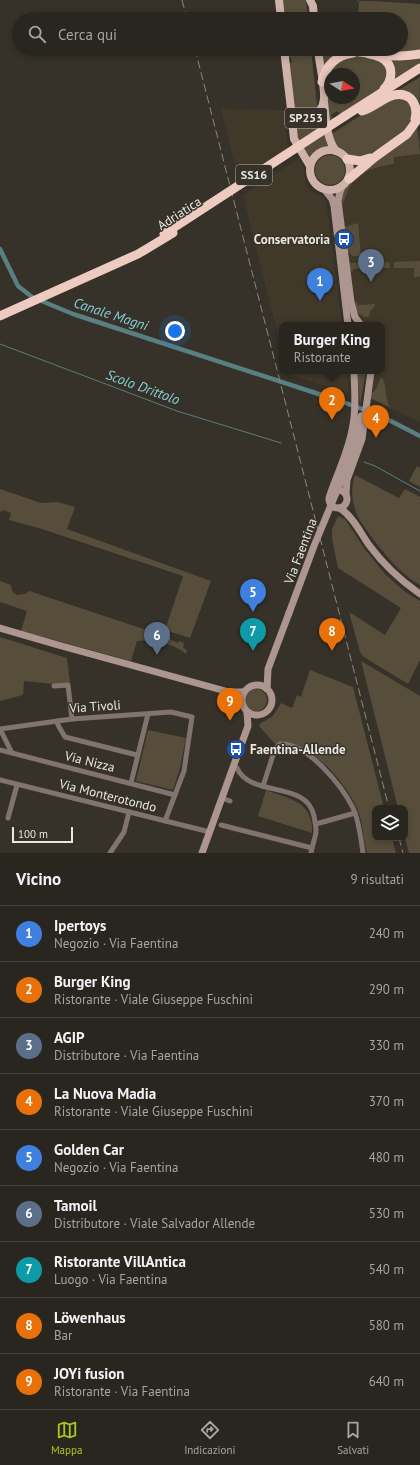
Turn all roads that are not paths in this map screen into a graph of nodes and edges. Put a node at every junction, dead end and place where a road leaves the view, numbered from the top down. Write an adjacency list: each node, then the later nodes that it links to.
1 (279, 0): 3 (main road)
2 (312, 2): 4 (main road)
3 (280, 12)
4 (313, 12)
5 (420, 54): 10 (highway)
6 (285, 56): 16 (main road, SP253)
7 (319, 56): 13 (main road, SP253)
8 (343, 56): 13 (highway)
9 (380, 56): 17 (highway)
10 (408, 56)
11 (420, 68): 17 (highway, SS16)
12 (420, 74): 17 (highway, SS16)
13 (322, 82): 14 (main road, SP253)
14 (324, 100): 16 (main road, SP253)
15 (325, 104): 20 (main road, SP253)
16 (291, 109): 23 (main road, SP253)
17 (361, 109): 19 (highway); 27 (highway, Adriatica / SS16, bridge)
18 (420, 110): 19 (highway)
19 (414, 126): 21 (highway)
20 (336, 151): 22 (main road); 23 (main road)
21 (375, 157): 22 (highway); 24 (highway)
22 (346, 158): 24 (main road)
23 (310, 166): 26 (main road, SP253)
24 (349, 179): 25 (main road)
25 (342, 187): 26 (main road); 30 (main road)
26 (325, 190): 29 (main road, SP253)
27 (5, 311): 28 (highway, Adriatica / SS16)
28 (0, 316)
29 (348, 322)
30 (359, 322)
31 (354, 374): 35 (main road, Via Faentina)
32 (368, 374): 34 (main road, Via Faentina)
33 (371, 374): 34 (main road)
34 (365, 403): 35 (main road, Via Faentina)
35 (360, 417): 36 (main road); 37 (main road); 42 (main road, Via Faentina, bridge)
36 (331, 492): 37 (main road); 38 (main road)
37 (346, 498): 38 (main road); 39 (main road)
38 (340, 508): 39 (main road)
39 (354, 522): 40 (main road)
40 (420, 594)
41 (0, 628): 46 (main road)
42 (268, 669): 43 (main road, Via Faentina); 45 (main road, Via Faentina)
43 (257, 685): 45 (main road); 47 (main road)
44 (54, 686): 52 (street)
45 (267, 689): 51 (main road)
46 (229, 692): 47 (main road); 48 (main road)
47 (244, 692): 48 (main road)
48 (241, 702): 49 (main road)
49 (247, 712): 51 (main road); 54 (main road)
50 (148, 714): 52 (street, Via Tivoli); 58 (street); 64 (street, Via Tivoli)
51 (258, 716): 54 (main road)
52 (72, 719): 53 (street, Via Tivoli)
53 (57, 721): 55 (street, Via Tivoli); 58 (street)
54 (248, 726): 59 (main road)
55 (0, 729): 57 (street)
56 (0, 750): 57 (street, Via Nizza)
57 (12, 753): 61 (street, Via Nizza)
58 (137, 755): 61 (street)
59 (233, 767): 63 (street); 65 (main road)
60 (0, 780): 62 (street, Via Monterotondo)
61 (131, 783): 64 (street, Via Nizza)
62 (16, 784): 67 (street, Via Monterotondo); 69 (street)
63 (263, 786): 68 (street); 71 (street)
64 (175, 794): 70 (street)
65 (222, 798): 66 (street); 73 (main road)
66 (230, 801)
67 (128, 812): 70 (street, Via Monterotondo); 75 (street)
68 (355, 813): 71 (street); 77 (street)
69 (8, 818)
70 (165, 820): 73 (street, Via Monterotondo)
71 (316, 824): 74 (street)
72 (221, 825): 74 (street)
73 (210, 832): 76 (main road)
74 (311, 851)
75 (110, 853)
76 (202, 853)
77 (363, 853)

